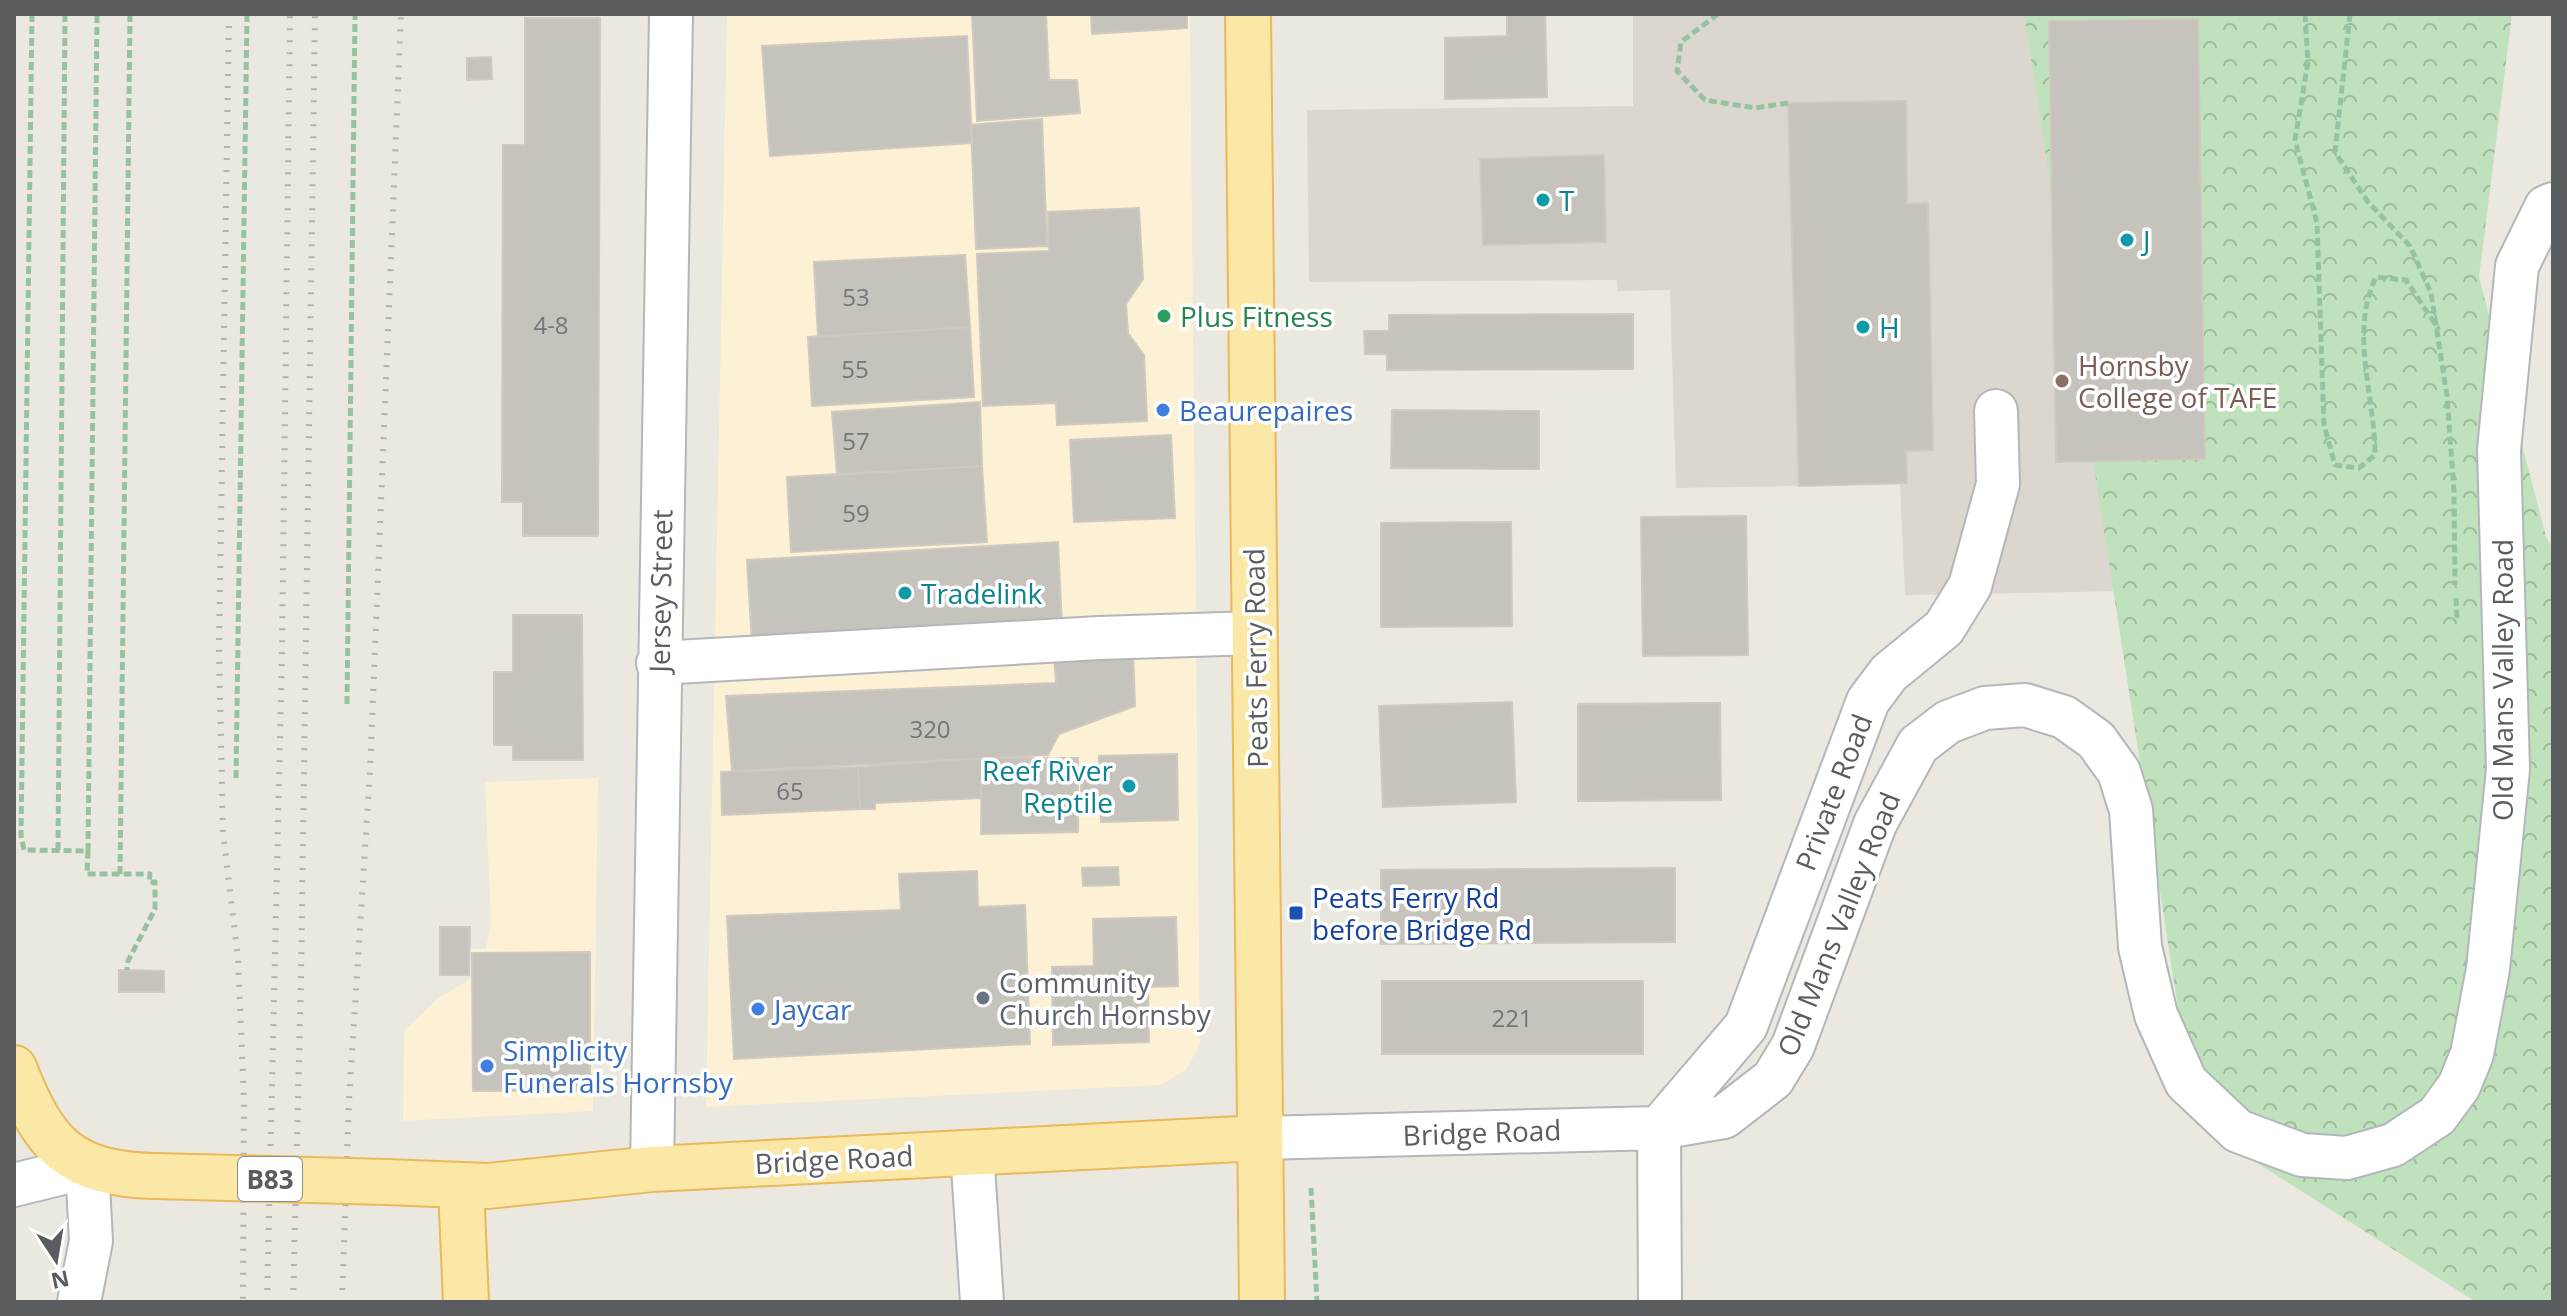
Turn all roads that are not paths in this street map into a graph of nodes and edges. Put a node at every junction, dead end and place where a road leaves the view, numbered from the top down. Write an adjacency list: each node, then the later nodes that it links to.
1 (671, 14): 6 (street, Jersey Street)
2 (1248, 14): 5 (main road, Peats Ferry Road)
3 (2553, 204): 8 (street, Old Mans Valley Road)
4 (1996, 411): 8 (street, Private Road)
5 (1255, 633): 6 (street); 9 (main road, Peats Ferry Road)
6 (658, 663): 12 (street, Jersey Street)
7 (14, 1068): 11 (main road, B83)
8 (1659, 1128): 9 (street, Bridge Road); 19 (street)
9 (1259, 1138): 10 (main road, Bridge Road); 18 (main road, Peats Ferry Road)
10 (972, 1152): 12 (main road, Bridge Road); 15 (street)
11 (87, 1167): 13 (street, Bridge Road); 14 (main road, Bridge Road / B83, bridge); 16 (street)
12 (652, 1169): 14 (main road, Bridge Road)
13 (14, 1185)
14 (461, 1187): 17 (main road)
15 (976, 1299)
16 (79, 1302)
17 (466, 1302)
18 (1262, 1302)
19 (1660, 1302)

